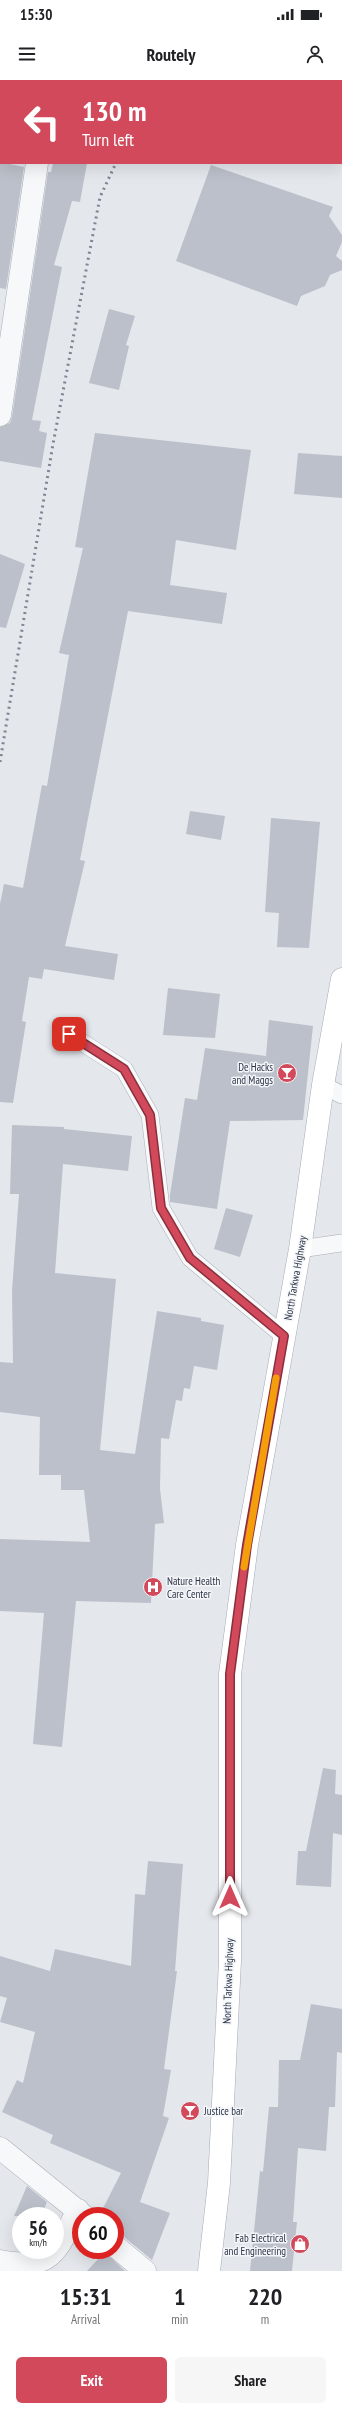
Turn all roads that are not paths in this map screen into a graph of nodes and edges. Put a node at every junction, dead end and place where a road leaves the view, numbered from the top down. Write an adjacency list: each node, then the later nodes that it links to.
1 (38, 164): 2 (street)
2 (0, 413)
3 (342, 979): 5 (main road, North Tarkwa Highway)
4 (69, 1034): 8 (lane)
5 (333, 1090): 7 (main road, North Tarkwa Highway)
6 (342, 1243): 7 (lane)
7 (300, 1250): 8 (main road, North Tarkwa Highway)
8 (284, 1336): 15 (main road, North Tarkwa Highway)
9 (0, 2148): 10 (street)
10 (74, 2207)
11 (72, 2227): 13 (street)
12 (124, 2254): 14 (street)
13 (0, 2261)
14 (145, 2271)
15 (209, 2271)

